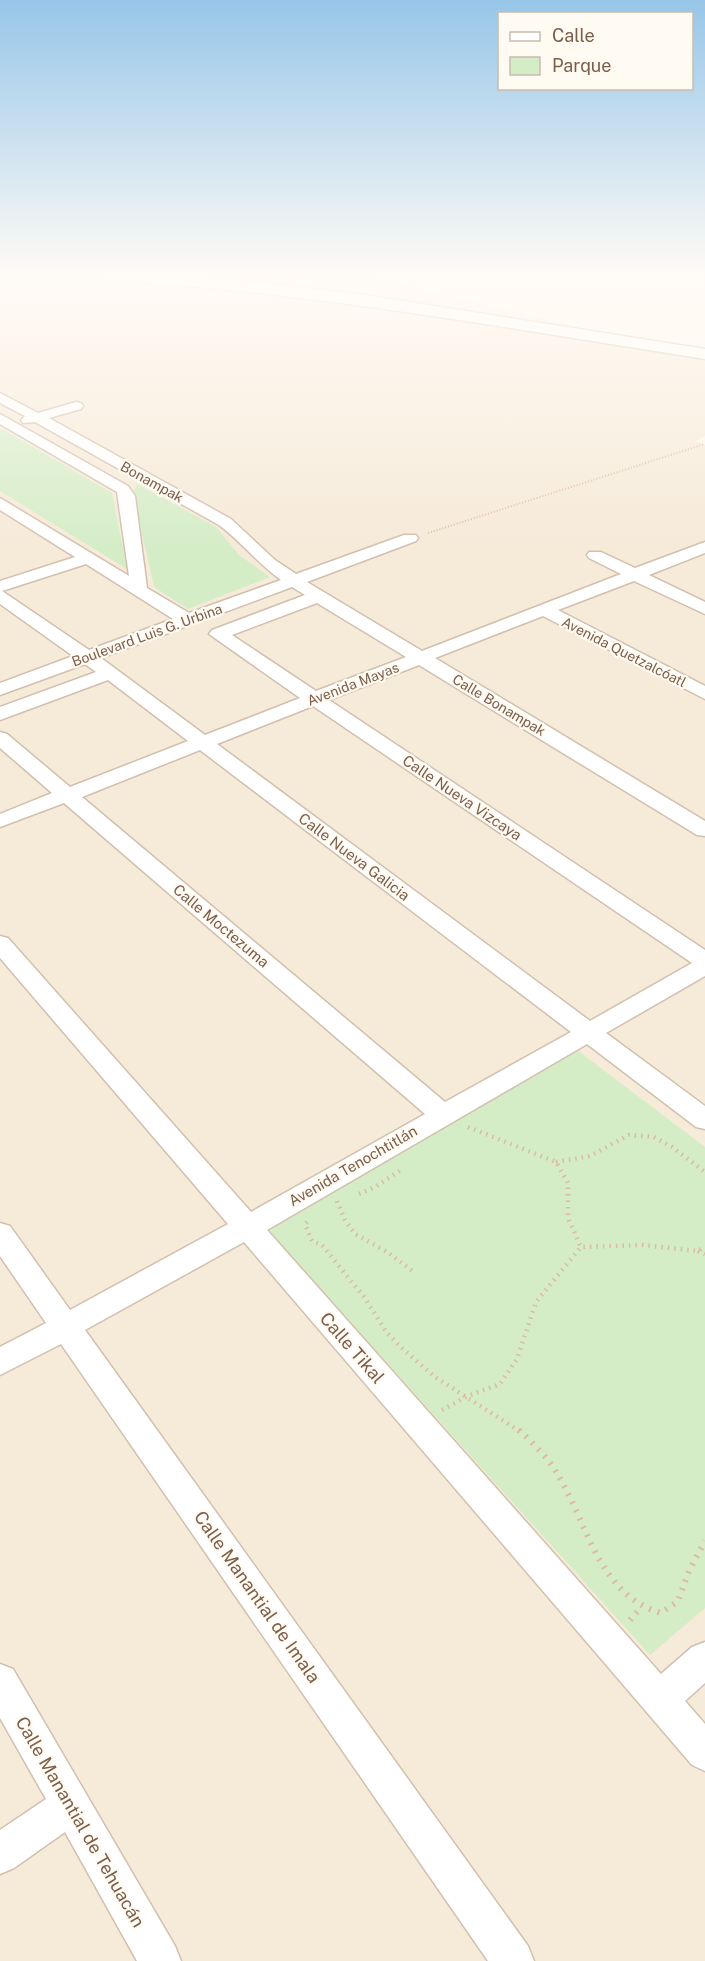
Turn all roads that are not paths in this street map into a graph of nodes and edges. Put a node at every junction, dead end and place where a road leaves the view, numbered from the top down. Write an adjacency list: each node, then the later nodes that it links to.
1 (0, 397): 3 (street, Bonampak)
2 (76, 406): 3 (street)
3 (36, 418): 4 (street); 11 (street, Bonampak)
4 (4, 423): 13 (street, Bonampak)
5 (0, 503): 9 (street)
6 (410, 538): 11 (street, Boulevard Luis G. Urbina)
7 (705, 547): 10 (street, Avenida Mayas)
8 (595, 555): 10 (street)
9 (88, 558): 12 (street); 13 (street)
10 (635, 574): 16 (street); 17 (street, Avenida Mayas)
11 (294, 581): 15 (street, Calle Bonampak); 18 (street, Boulevard Luis G. Urbina)
12 (0, 587)
13 (139, 590): 18 (street)
14 (0, 596): 20 (street, Calle Nueva Galicia)
15 (319, 596): 19 (street, Boulevard Luis G. Urbina); 21 (street, Calle Bonampak)
16 (705, 609)
17 (544, 610): 21 (street, Avenida Mayas); 24 (street, Avenida Quetzalcóatl)
18 (187, 620): 20 (street, Boulevard Luis G. Urbina)
19 (218, 634): 25 (street, Calle Nueva Vizcaya)
20 (87, 656): 22 (street, Calle Nueva Galicia); 23 (street, Boulevard Luis G. Urbina)
21 (420, 658): 25 (street, Avenida Mayas); 31 (street, Calle Bonampak)
22 (110, 673): 26 (street, Boulevard Luis G. Urbina); 28 (street, Calle Nueva Galicia)
23 (0, 689)
24 (705, 693)
25 (315, 699): 28 (street, Avenida Mayas); 33 (street, Calle Nueva Vizcaya)
26 (0, 714)
27 (0, 738): 29 (street, Calle Moctezuma)
28 (202, 743): 29 (street, Avenida Mayas); 35 (street, Calle Nueva Galicia)
29 (67, 795): 30 (street, Avenida Mayas); 36 (street, Calle Moctezuma)
30 (0, 821)
31 (705, 830)
32 (0, 943): 38 (street, Calle Tikal)
33 (705, 961)
34 (705, 966): 35 (street, Avenida Tenochtitlán)
35 (588, 1032): 36 (street, Avenida Tenochtitlán); 37 (street, Calle Nueva Galicia)
36 (443, 1114): 38 (street, Avenida Tenochtitlán)
37 (705, 1120)
38 (248, 1227): 40 (street, Avenida Tenochtitlán); 44 (street, Calle Tikal)
39 (0, 1234): 40 (street, Calle Manantial de Imala)
40 (66, 1327): 41 (street, Avenida Tenochtitlán); 49 (street, Calle Manantial de Imala)
41 (0, 1362)
42 (705, 1659): 44 (street)
43 (0, 1682): 46 (street, Calle Manantial de Tehuacán)
44 (659, 1699): 45 (street, Calle Tikal)
45 (705, 1752)
46 (70, 1805): 47 (street); 48 (street, Calle Manantial de Tehuacán)
47 (0, 1854)
48 (160, 1961)
49 (513, 1961)

